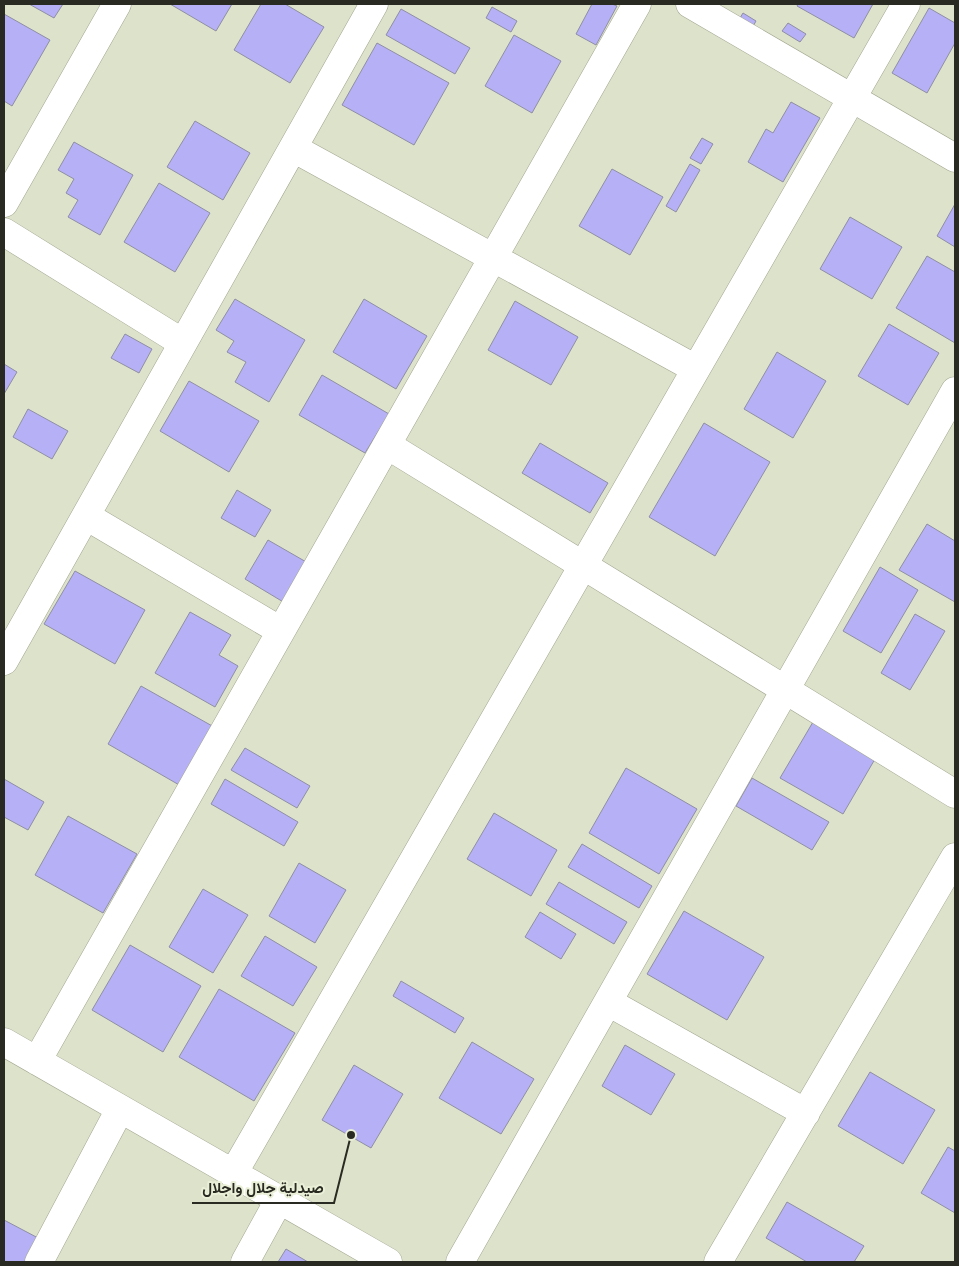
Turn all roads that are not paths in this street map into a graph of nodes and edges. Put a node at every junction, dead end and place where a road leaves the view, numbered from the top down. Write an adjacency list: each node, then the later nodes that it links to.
1 (117, 4): 9 (street)
2 (374, 4): 7 (street)
3 (637, 4): 11 (street)
4 (690, 4): 6 (street)
5 (906, 4): 6 (street)
6 (852, 98): 8 (street); 13 (street)
7 (293, 148): 11 (street); 12 (street)
8 (955, 158)
9 (4, 203)
10 (4, 232): 12 (street)
11 (493, 257): 13 (street); 15 (street)
12 (183, 343): 16 (street)
13 (696, 369): 17 (street)
14 (955, 391): 20 (street)
15 (387, 445): 17 (street); 18 (street)
16 (86, 516): 18 (street); 19 (street)
17 (583, 565): 20 (street); 28 (street)
18 (281, 631): 25 (street)
19 (4, 661)
20 (786, 690): 21 (street); 23 (street)
21 (955, 794)
22 (955, 857): 27 (street)
23 (608, 1002): 27 (street); 33 (street)
24 (4, 1042): 25 (street)
25 (37, 1061): 26 (street)
26 (120, 1108): 28 (street); 30 (street)
27 (806, 1113): 34 (street)
28 (233, 1174): 29 (street)
29 (279, 1200): 31 (street); 32 (street)
30 (39, 1262)
31 (245, 1262)
32 (388, 1262)
33 (460, 1262)
34 (718, 1262)

